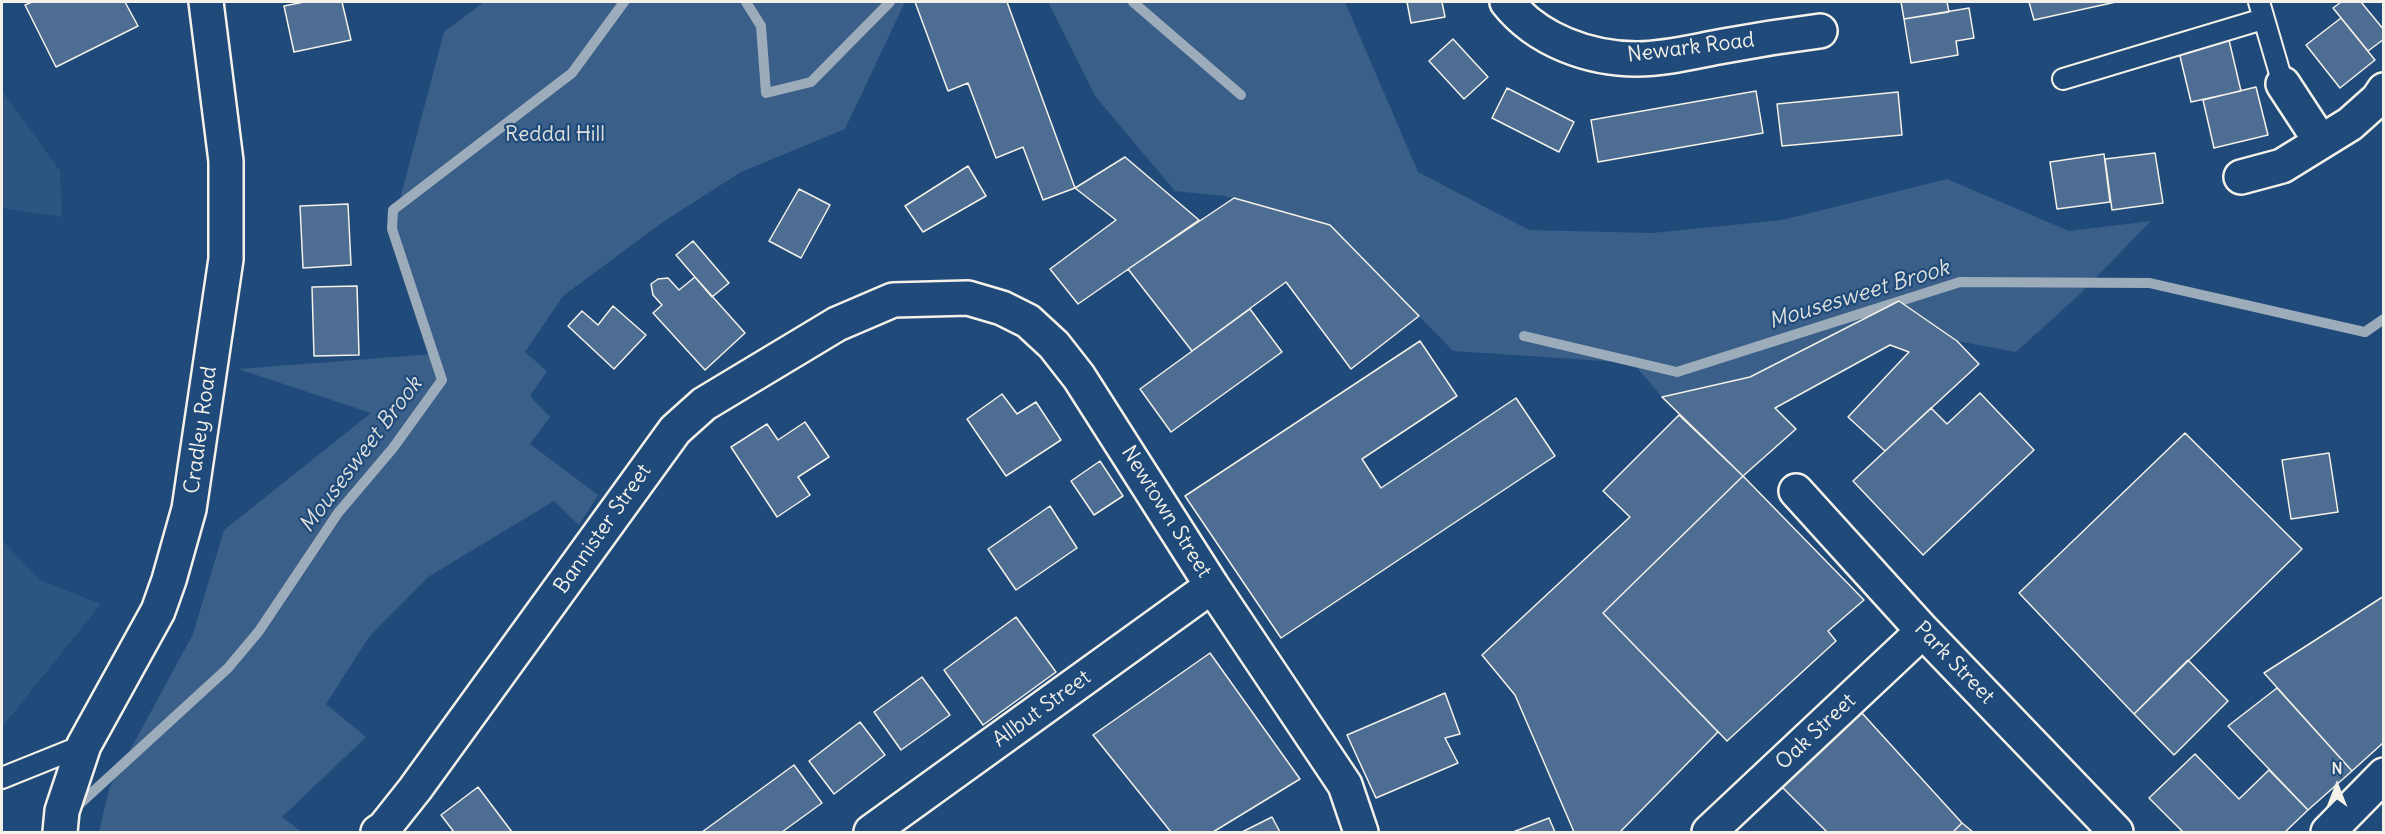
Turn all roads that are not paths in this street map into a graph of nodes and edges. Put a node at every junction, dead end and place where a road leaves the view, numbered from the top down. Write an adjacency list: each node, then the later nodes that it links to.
1 (206, 2): 14 (street, Cradley Road)
2 (1507, 2): 4 (street, Newark Road)
3 (2261, 10): 5 (lane); 6 (lane)
4 (1820, 31)
5 (2063, 79)
6 (2283, 84): 8 (street)
7 (2384, 90): 8 (street)
8 (2321, 141): 9 (street)
9 (2241, 177)
10 (893, 300): 12 (street, Newtown Street); 17 (street, Bannister Street)
11 (1796, 491): 13 (street, Park Street)
12 (1212, 586): 19 (street, Allbut Street); 20 (street, Newtown Street)
13 (1923, 631): 21 (street, Oak Street); 22 (street, Park Street)
14 (84, 745): 16 (lane); 18 (street, Cradley Road)
15 (2384, 775): 23 (street)
16 (5, 776)
17 (383, 831)
18 (60, 832)
19 (872, 832)
20 (1361, 832)
21 (1709, 832)
22 (2116, 832)
23 (2328, 832)

